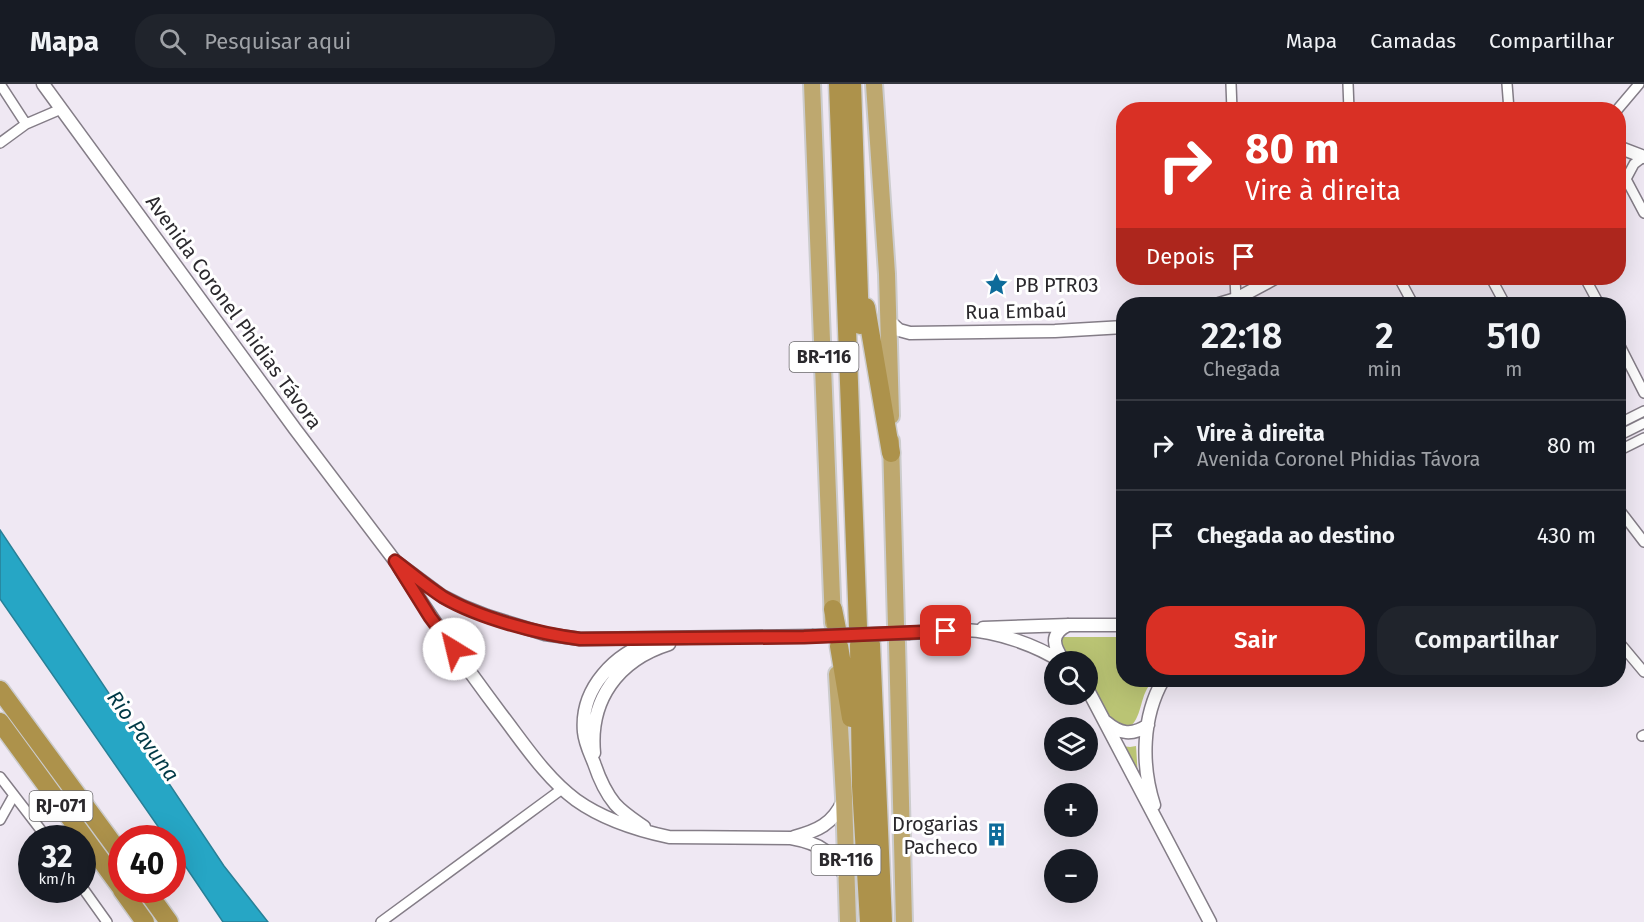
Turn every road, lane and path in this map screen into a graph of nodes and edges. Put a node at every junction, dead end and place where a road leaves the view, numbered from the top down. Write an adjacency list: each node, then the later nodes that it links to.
1 (43, 84): 15 (street, Avenida Coronel Phidias Távora)
2 (812, 84): 41 (highway, BR-116)
3 (838, 84): 46 (highway, BR-116)
4 (852, 84): 22 (highway, BR-116)
5 (874, 84): 25 (highway, BR-116)
6 (1231, 84): 11 (street)
7 (1348, 84): 12 (street)
8 (1508, 84): 13 (street)
9 (1639, 84): 14 (street)
10 (3, 86): 16 (street)
11 (1232, 102)
12 (1349, 102)
13 (1509, 102)
14 (1624, 102)
15 (61, 108): 16 (street); 40 (street, Avenida Coronel Phidias Távora)
16 (26, 124): 17 (street)
17 (0, 143)
18 (1626, 150): 19 (street)
19 (1643, 157): 20 (street)
20 (1626, 179): 21 (street)
21 (1644, 213)
22 (859, 261): 37 (highway); 46 (highway, BR-116)
23 (1264, 285): 24 (street)
24 (1244, 297)
25 (889, 321): 27 (street); 28 (highway, BR-116)
26 (1116, 327): 27 (street, Rua Embaú)
27 (910, 333): 28 (street)
28 (889, 354): 37 (highway, BR-116)
29 (1626, 358): 30 (street)
30 (1644, 393)
31 (1644, 411): 32 (street)
32 (1626, 420)
33 (1644, 423): 34 (street)
34 (1626, 432)
35 (1644, 438): 36 (street)
36 (1626, 447)
37 (891, 453): 45 (highway, BR-116)
38 (1626, 518): 39 (street)
39 (1644, 542)
40 (395, 561): 47 (street, Avenida Coronel Phidias Távora); 63 (street, Avenida Coronel Phidias Távora)
41 (833, 609): 49 (highway)
42 (1069, 625): 43 (street); 44 (street); 51 (street)
43 (1116, 625)
44 (967, 630): 45 (street, Avenida Coronel Phidias Távora); 50 (street, Avenida Coronel Phidias Távora)
45 (901, 633): 48 (street, Avenida Coronel Phidias Távora, bridge); 84 (highway, BR-116)
46 (865, 636): 62 (highway, BR-116); 83 (highway, BR-116)
47 (666, 638): 48 (street, Avenida Coronel Phidias Távora); 60 (street)
48 (696, 638): 60 (street)
49 (836, 638): 62 (highway); 65 (highway, BR-116)
50 (1044, 651)
51 (1058, 651)
52 (1626, 651): 53 (street)
53 (1644, 672)
54 (1160, 687): 59 (street)
55 (0, 690): 70 (highway, RJ-071)
56 (1096, 705): 58 (street)
57 (0, 722): 72 (highway, RJ-071)
58 (1105, 722): 59 (street); 68 (street)
59 (1148, 725): 68 (street)
60 (597, 772): 69 (street)
61 (0, 777): 64 (street)
62 (861, 786): 82 (highway, BR-116)
63 (562, 789): 69 (street, Avenida Coronel Phidias Távora); 80 (street)
64 (14, 795): 66 (street); 67 (street)
65 (844, 797): 71 (street, Avenida Coronel Phidias Távora); 73 (highway, BR-116)
66 (0, 820)
67 (36, 825)
68 (1163, 832): 85 (street)
69 (652, 834): 71 (street, Avenida Coronel Phidias Távora)
70 (108, 837)
71 (791, 838): 73 (street, Avenida Coronel Phidias Távora)
72 (108, 870)
73 (847, 880): 81 (highway, BR-116)
74 (94, 903): 77 (street)
75 (132, 903): 78 (highway, RJ-071)
76 (155, 903): 79 (highway)
77 (107, 922)
78 (145, 922)
79 (169, 922)
80 (381, 922)
81 (848, 922)
82 (869, 922)
83 (883, 922)
84 (904, 922)
85 (1210, 922)

